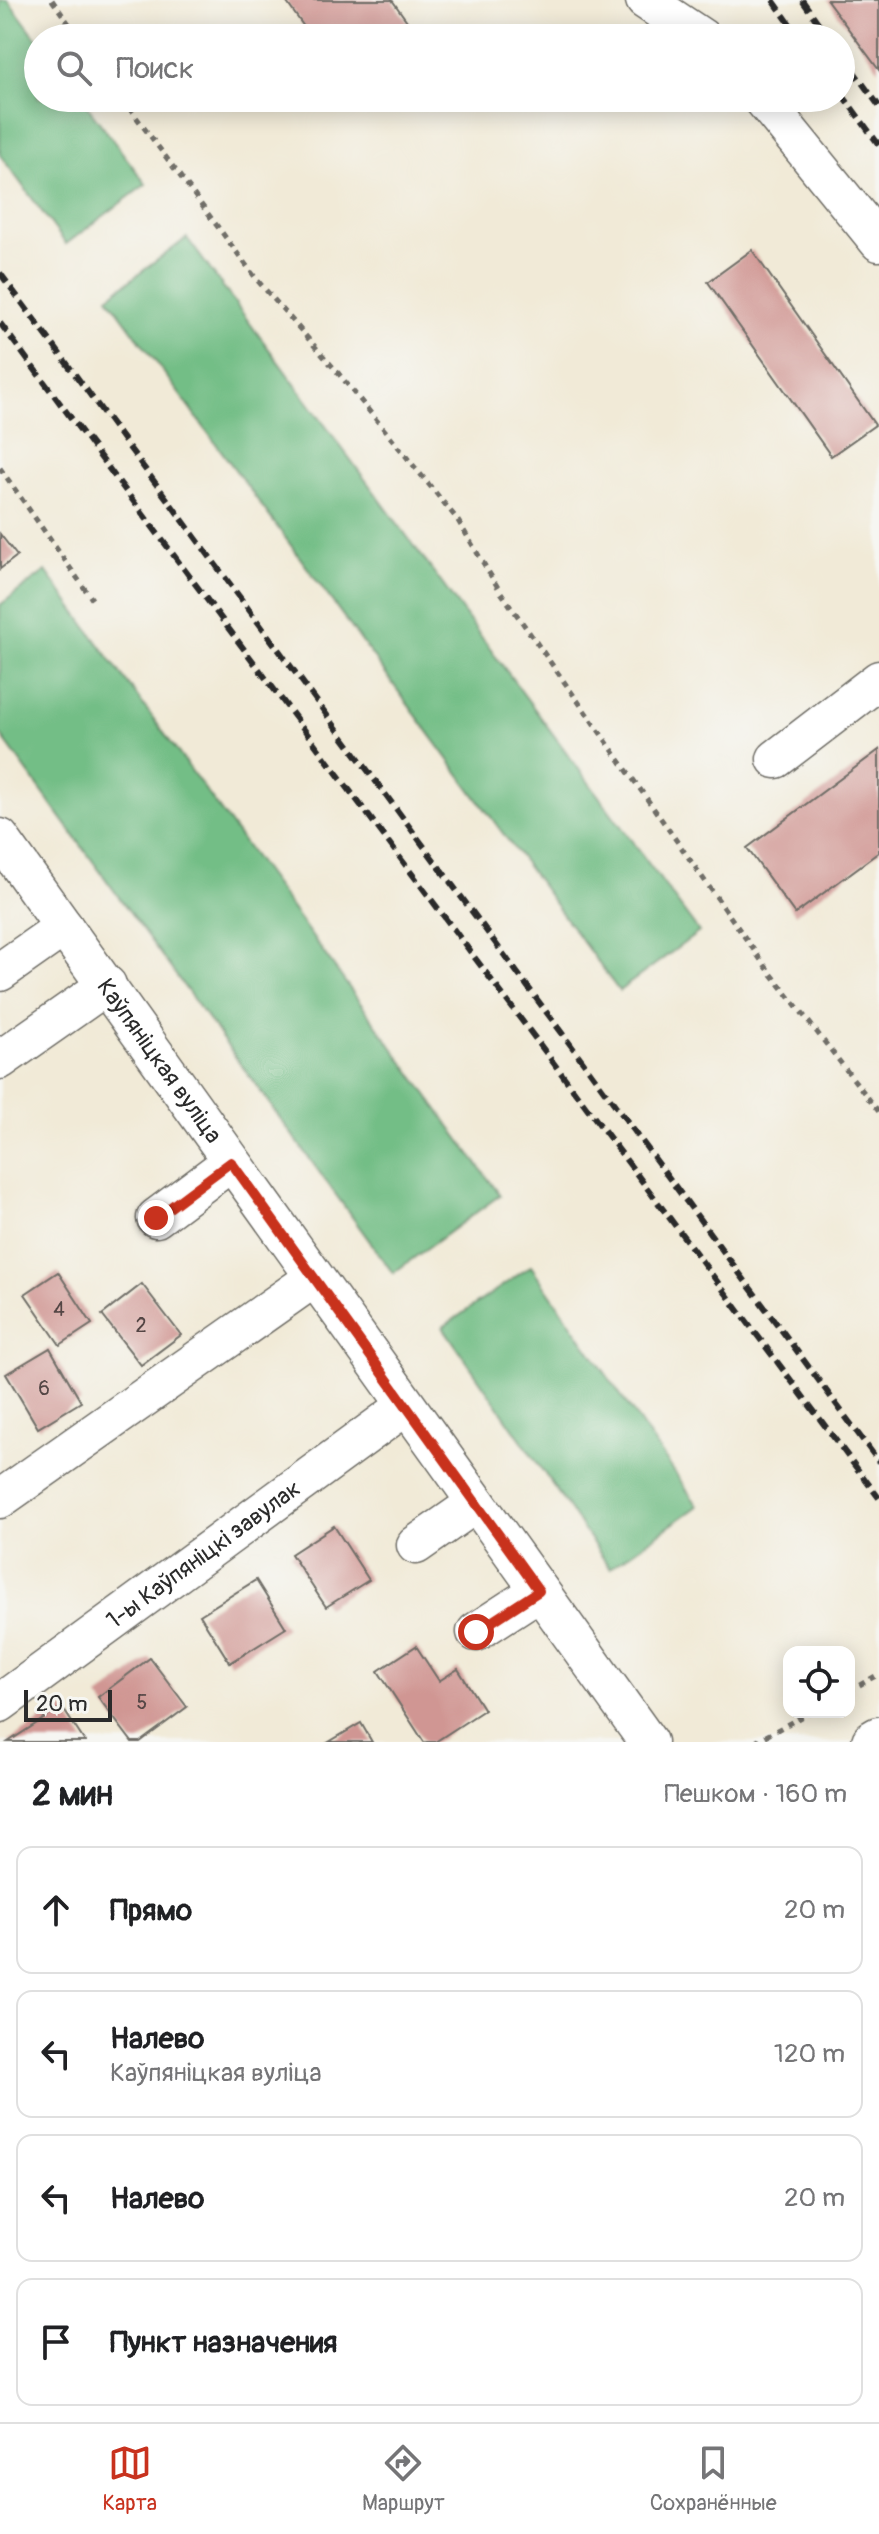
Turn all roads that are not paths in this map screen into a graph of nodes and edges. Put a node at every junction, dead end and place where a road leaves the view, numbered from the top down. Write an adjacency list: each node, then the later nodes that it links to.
1 (645, 0): 2 (street)
2 (681, 24)
3 (773, 112): 4 (street)
4 (879, 242)
5 (879, 680): 6 (street)
6 (776, 759)
7 (0, 838): 8 (street, Каўпяніцкая вуліца)
8 (64, 927): 9 (street); 10 (street, Каўпяніцкая вуліца)
9 (0, 972)
10 (107, 985): 11 (street); 12 (street, Каўпяніцкая вуліца)
11 (0, 1060)
12 (231, 1162): 13 (street); 14 (street, Каўпяніцкая вуліца)
13 (156, 1218)
14 (314, 1278): 15 (street, Каўпяніцкая вуліца); 16 (street)
15 (406, 1406): 17 (street, Каўпяніцкая вуліца); 21 (street, 1-ы Каўпяніцкі завулак)
16 (0, 1499)
17 (476, 1503): 18 (street); 19 (street, Каўпяніцкая вуліца)
18 (416, 1545)
19 (539, 1591): 20 (street); 22 (street, Каўпяніцкая вуліца)
20 (476, 1632)
21 (0, 1703)
22 (637, 1728)

